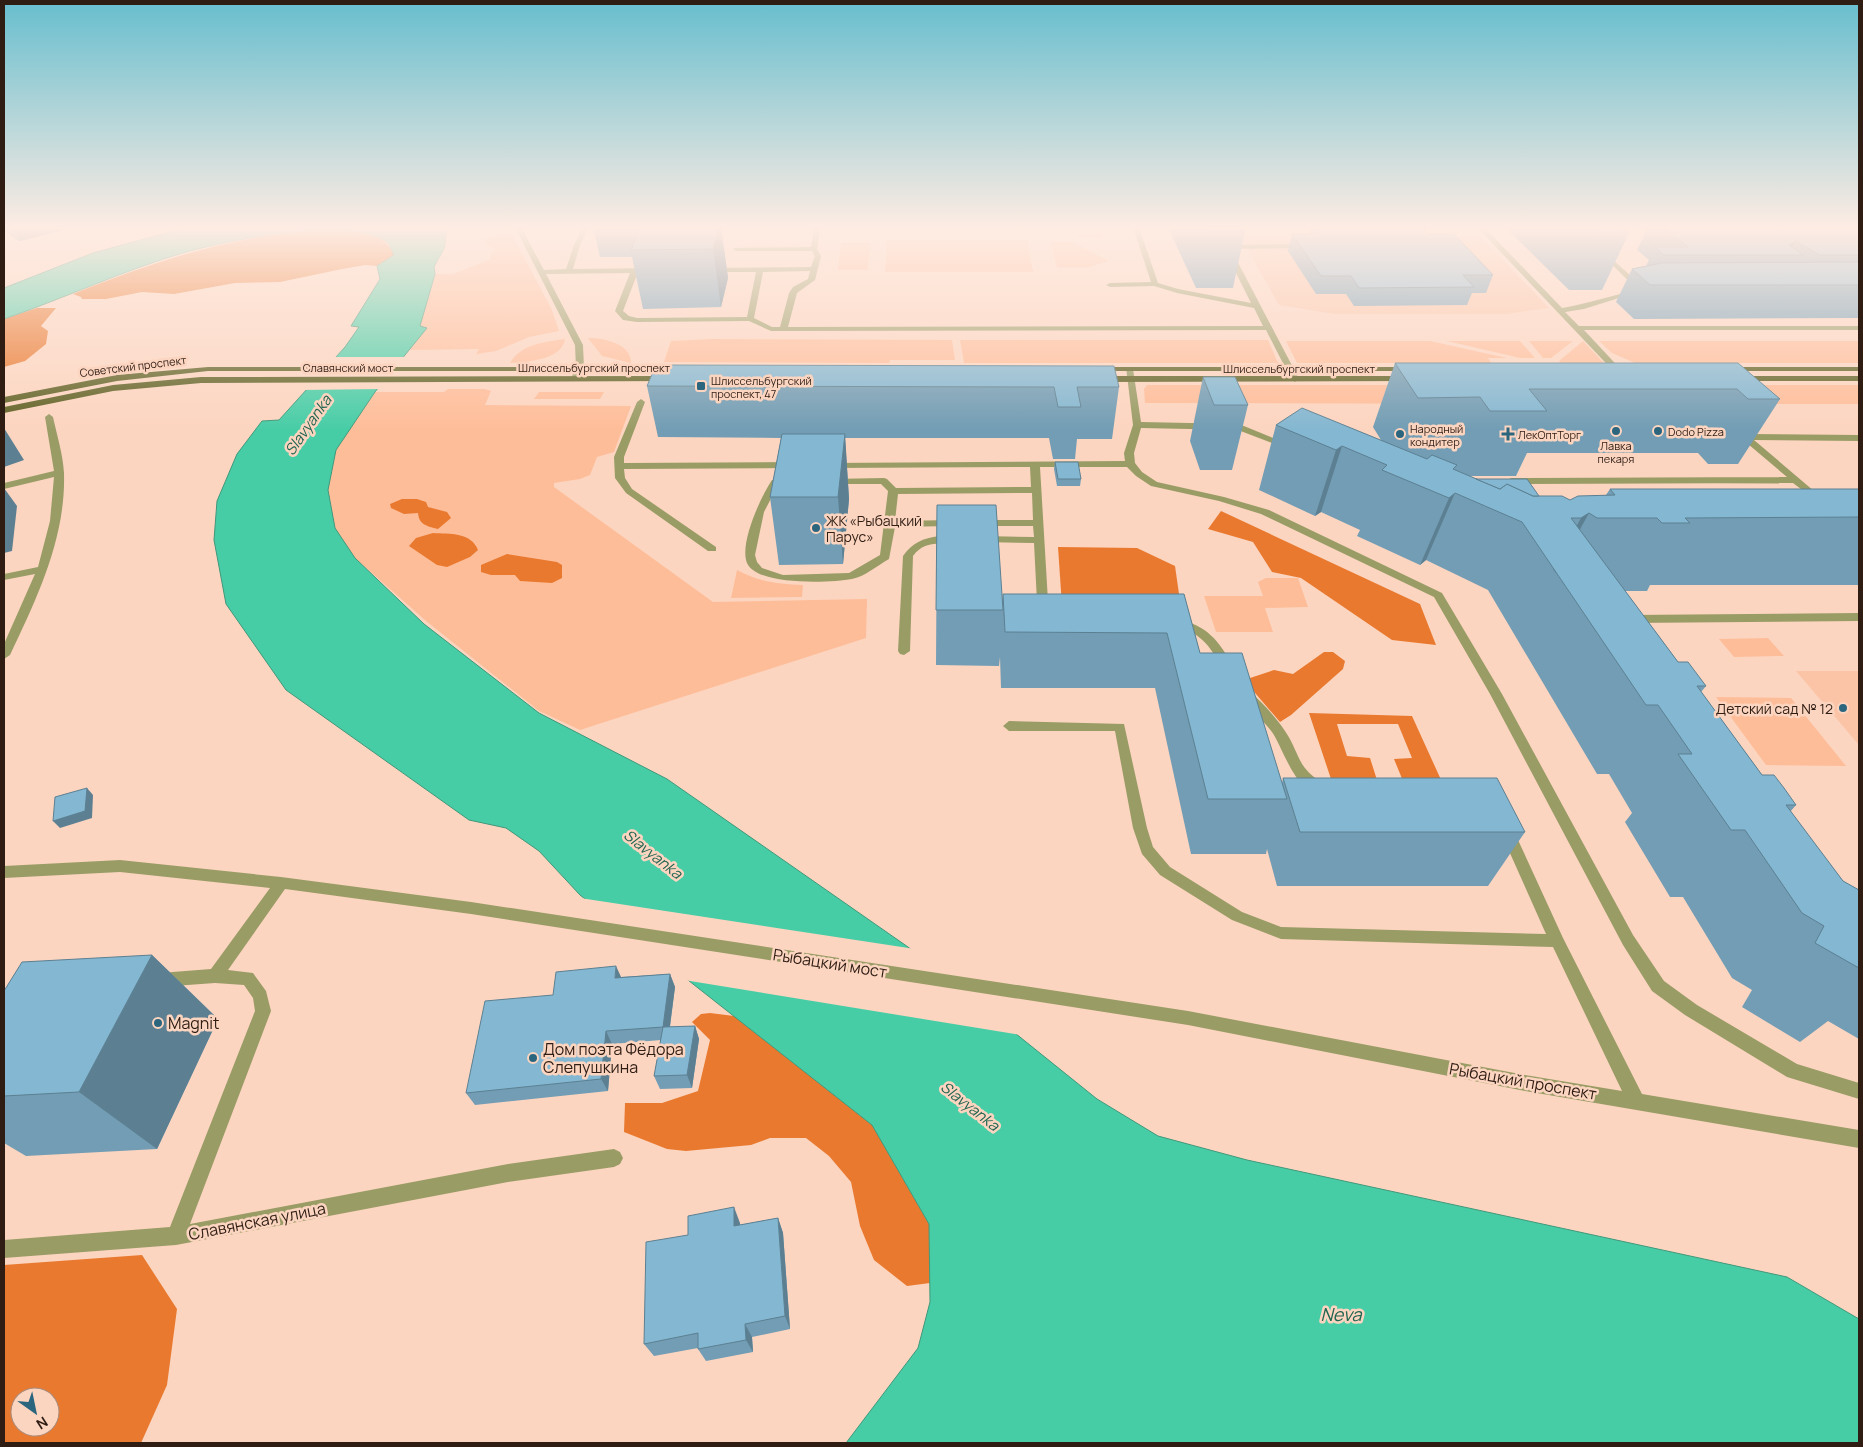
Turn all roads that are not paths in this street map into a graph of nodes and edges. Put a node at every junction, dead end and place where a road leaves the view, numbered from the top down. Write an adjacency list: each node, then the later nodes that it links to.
1 (553, 295): 18 (street)
2 (625, 295): 11 (street)
3 (755, 295): 11 (street)
4 (793, 295): 15 (street)
5 (1196, 295): 9 (street)
6 (1252, 295): 9 (street)
7 (1545, 295): 10 (street)
8 (1624, 295): 10 (street)
9 (1258, 306): 12 (street)
10 (1560, 310): 13 (street)
11 (750, 319): 15 (street)
12 (1269, 328): 15 (street); 22 (street)
13 (1578, 328): 14 (street); 25 (street)
14 (1859, 328)
15 (783, 329)
16 (267, 368): 17 (main road, Славянский мост); 40 (main road, Советский проспект)
17 (446, 368): 18 (main road, Шлиссельбургский проспект)
18 (580, 368): 19 (main road, Шлиссельбургский проспект); 29 (street)
19 (682, 369)
20 (1090, 369): 21 (main road, Шлиссельбургский проспект)
21 (1129, 369): 22 (main road, Шлиссельбургский проспект); 33 (street)
22 (1290, 369): 23 (main road, Шлиссельбургский проспект); 34 (street)
23 (1415, 369)
24 (1600, 369): 25 (main road)
25 (1621, 369): 37 (street)
26 (1720, 369): 27 (main road)
27 (1859, 369)
28 (257, 378): 30 (main road, Славянский мост); 42 (main road, Советский проспект)
29 (575, 378): 30 (main road, Шлиссельбургский проспект); 31 (main road, Шлиссельбургский проспект)
30 (439, 379)
31 (676, 379)
32 (1092, 379): 33 (main road, Шлиссельбургский проспект)
33 (1132, 379): 34 (main road, Шлиссельбургский проспект); 44 (street)
34 (1295, 379): 35 (main road, Шлиссельбургский проспект)
35 (1414, 379)
36 (1616, 379): 37 (main road)
37 (1631, 379)
38 (1730, 379): 39 (main road)
39 (1859, 379)
40 (4, 400)
41 (641, 402): 54 (street)
42 (4, 410)
43 (49, 417): 55 (street)
44 (1137, 425): 48 (street); 49 (street)
45 (1731, 425): 46 (street)
46 (1745, 437): 47 (street); 56 (street)
47 (1859, 438)
48 (1298, 450)
49 (1130, 464): 53 (street); 86 (street)
50 (783, 465): 51 (street); 54 (street); 58 (street)
51 (798, 465)
52 (824, 465): 53 (street)
53 (1035, 465): 62 (street)
54 (619, 466): 68 (street)
55 (59, 472): 61 (street); 69 (street)
56 (1794, 480): 57 (street); 64 (street)
57 (1504, 481)
58 (775, 482): 59 (street); 66 (street)
59 (795, 482)
60 (824, 482): 63 (street)
61 (4, 486)
62 (1036, 490): 63 (street); 65 (street)
63 (892, 491): 66 (street)
64 (1826, 505)
65 (1038, 523): 66 (street); 67 (street)
66 (890, 524)
67 (1039, 540): 71 (street); 75 (street)
68 (712, 549)
69 (42, 568): 70 (street); 76 (street)
70 (4, 576)
71 (1054, 615)
72 (1859, 617): 74 (street)
73 (1162, 622): 78 (street)
74 (1624, 633)
75 (904, 651)
76 (4, 655)
77 (1009, 726): 82 (street)
78 (1331, 790)
79 (1500, 819): 82 (street)
80 (4, 872): 81 (street)
81 (281, 883): 83 (street); 85 (street, Рыбацкий мост)
82 (1557, 940): 87 (street)
83 (215, 976): 84 (street); 90 (street)
84 (148, 980)
85 (1188, 1018): 87 (street, Рыбацкий проспект)
86 (1859, 1091)
87 (1636, 1101): 88 (street, Рыбацкий проспект)
88 (1859, 1139)
89 (614, 1158): 90 (street, Славянская улица)
90 (176, 1236): 91 (street, Славянская улица)
91 (4, 1249)

